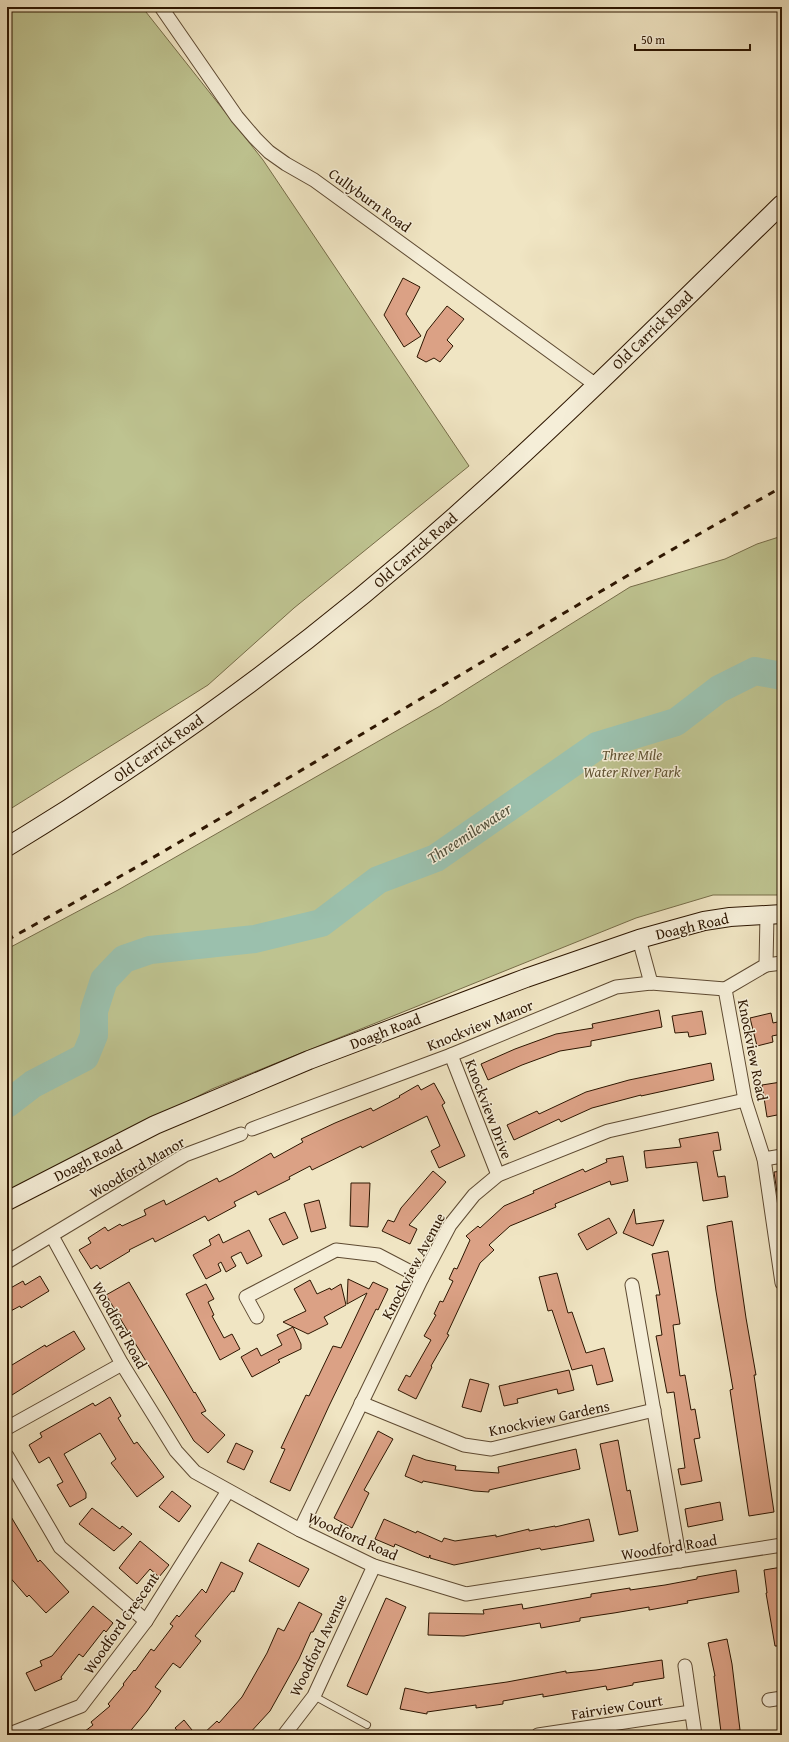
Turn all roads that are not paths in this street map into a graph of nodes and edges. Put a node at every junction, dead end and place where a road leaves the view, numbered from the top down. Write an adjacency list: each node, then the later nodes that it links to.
1 (161, 7): 3 (street, Cullyburn Road)
2 (782, 204): 3 (main road, Old Carrick Road)
3 (596, 385): 4 (main road, Old Carrick Road)
4 (7, 847)
5 (774, 914): 6 (main road, Doagh Road); 8 (street)
6 (639, 939): 9 (street); 17 (main road, Doagh Road)
7 (782, 963): 8 (street)
8 (766, 965): 10 (street, Knockview Road)
9 (651, 983): 10 (street, Knockview Manor); 11 (street, Knockview Manor)
10 (725, 989): 12 (street, Knockview Road)
11 (451, 1055): 13 (street, Knockview Manor); 16 (street, Knockview Drive)
12 (745, 1100): 15 (street, Knockview Road); 16 (street, Knockview Avenue)
13 (247, 1132): 18 (street, Woodford Manor)
14 (782, 1156): 15 (street)
15 (764, 1159): 21 (street, Knockview Road)
16 (498, 1175): 20 (street, Knockview Avenue)
17 (7, 1201)
18 (52, 1236): 19 (street, Woodford Manor); 24 (street, Woodford Road)
19 (9, 1257)
20 (422, 1278): 23 (street); 25 (street, Knockview Avenue)
21 (782, 1283)
22 (632, 1285): 26 (street)
23 (257, 1317)
24 (122, 1364): 27 (street); 29 (street, Woodford Road)
25 (362, 1403): 26 (street, Knockview Gardens); 30 (street, Knockview Avenue)
26 (654, 1410): 32 (street)
27 (7, 1428)
28 (7, 1456): 34 (street)
29 (228, 1491): 30 (street, Woodford Road); 34 (street, Woodford Crescent)
30 (300, 1530): 33 (street, Woodford Road)
31 (782, 1545): 32 (street, Woodford Road)
32 (680, 1561): 33 (street, Woodford Road)
33 (374, 1566): 36 (street, Woodford Avenue)
34 (146, 1621): 39 (street, Woodford Crescent)
35 (684, 1666): 37 (street)
36 (314, 1696): 38 (lane); 40 (street, Woodford Avenue)
37 (691, 1712): 41 (street, Fairview Court); 42 (street)
38 (366, 1726)
39 (7, 1735)
40 (284, 1735)
41 (545, 1735)
42 (695, 1735)

